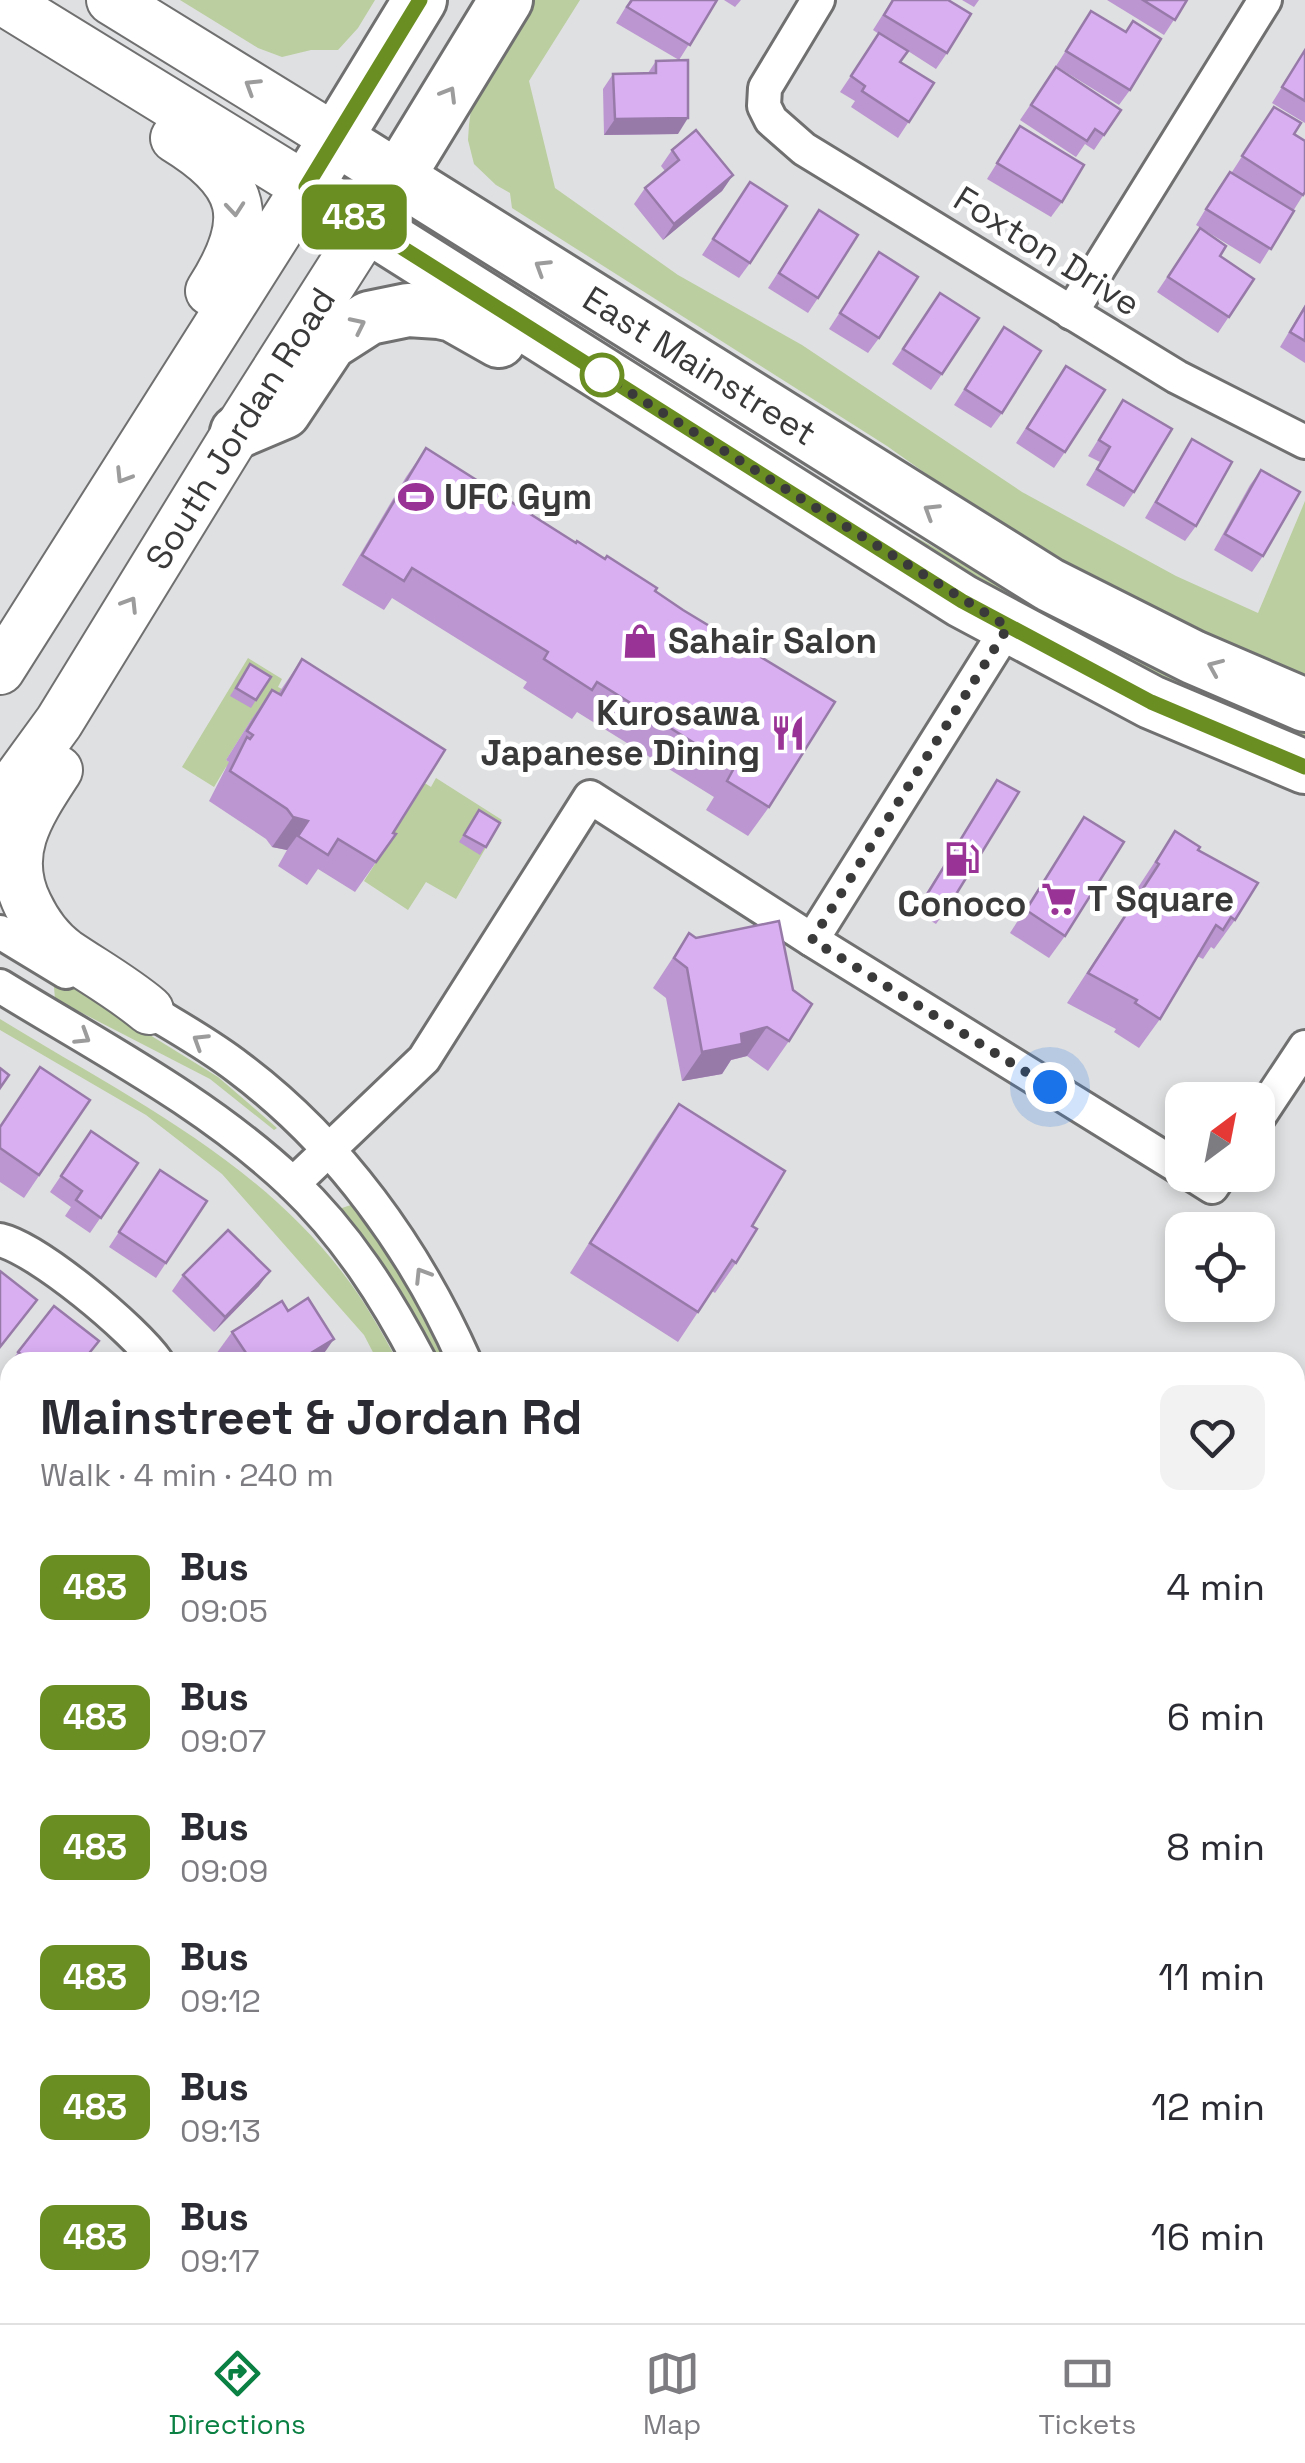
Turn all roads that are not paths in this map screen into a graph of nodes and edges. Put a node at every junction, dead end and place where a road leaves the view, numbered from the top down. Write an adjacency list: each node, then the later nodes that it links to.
1 (2, 0): 10 (main road, East Mainstreet)
2 (111, 0): 8 (main road, East Mainstreet, one-way to 2)
3 (420, 0): 8 (main road, South Jordan Road)
4 (506, 0): 9 (main road, South Jordan Road, one-way to 4)
5 (818, 0): 12 (street, Foxton Drive)
6 (1265, 0): 12 (street)
7 (0, 26): 14 (main road, one-way to 14)
8 (335, 138): 9 (main road, East Mainstreet); 10 (main road, South Jordan Road)
9 (398, 177): 11 (main road, South Jordan Road); 20 (main road, East Mainstreet, one-way to 9)
10 (306, 187): 11 (main road, East Mainstreet); 14 (main road, South Jordan Road)
11 (368, 226): 13 (main road, East Mainstreet); 15 (main road, South Jordan Road)
12 (1071, 312): 16 (street, Foxton Drive)
13 (640, 398): 15 (main road, one-way to 13); 17 (main road, East Mainstreet)
14 (150, 432): 18 (main road, South Jordan Road, one-way to 18)
15 (237, 432): 19 (main road, South Jordan Road, one-way to 15)
16 (1305, 442)
17 (1008, 627): 21 (main road, East Mainstreet); 24 (street)
18 (0, 670)
19 (86, 676): 22 (main road, South Jordan Road); 26 (main road)
20 (1305, 705)
21 (1305, 767)
22 (0, 803)
23 (0, 932): 26 (street)
24 (812, 940): 29 (street); 30 (street)
25 (0, 986): 31 (street, one-way to 31)
26 (149, 1010): 29 (street, one-way to 26)
27 (1305, 1047): 28 (street)
28 (1275, 1092)
29 (328, 1150): 31 (street); 35 (street, one-way to 29)
30 (1165, 1158)
31 (293, 1184): 34 (street)
32 (0, 1240): 33 (street)
33 (148, 1352)
34 (414, 1352)
35 (461, 1352)

